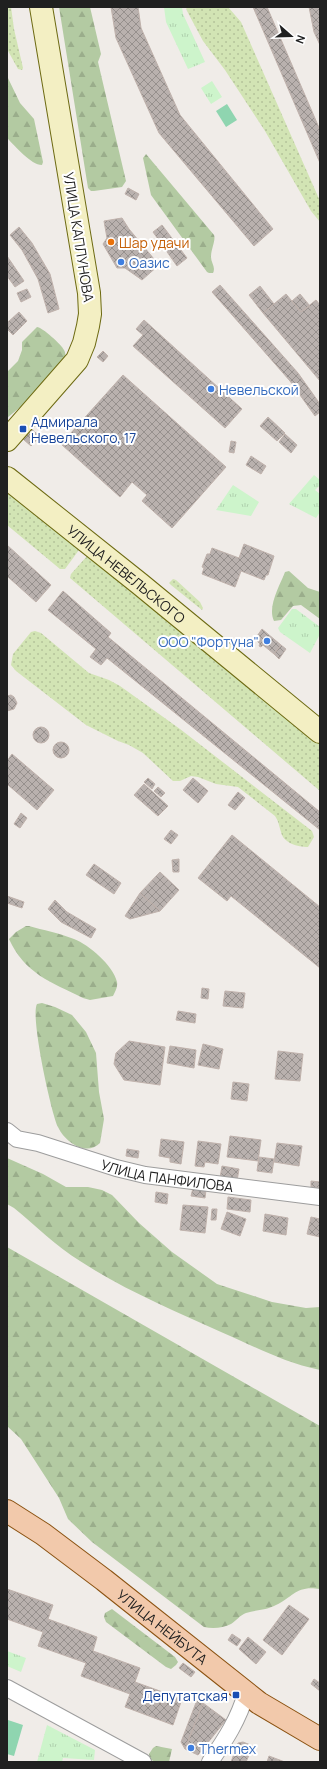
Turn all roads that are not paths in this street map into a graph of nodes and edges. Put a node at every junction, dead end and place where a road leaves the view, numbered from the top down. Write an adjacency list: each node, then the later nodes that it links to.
1 (41, 7): 2 (street, УЛИЦА КАПЛУНОВА)
2 (7, 440)
3 (7, 478): 4 (street, УЛИЦА НЕВЕЛЬСКОГО)
4 (320, 732)
5 (12, 1135): 6 (street, УЛИЦА ПАНФИЛОВА)
6 (320, 1197)
7 (7, 1511): 9 (main road, УЛИЦА НЕЙБУТА)
8 (7, 1688): 11 (street)
9 (246, 1693): 10 (main road, УЛИЦА НЕЙБУТА); 12 (street)
10 (320, 1739)
11 (142, 1762)
12 (210, 1762)

